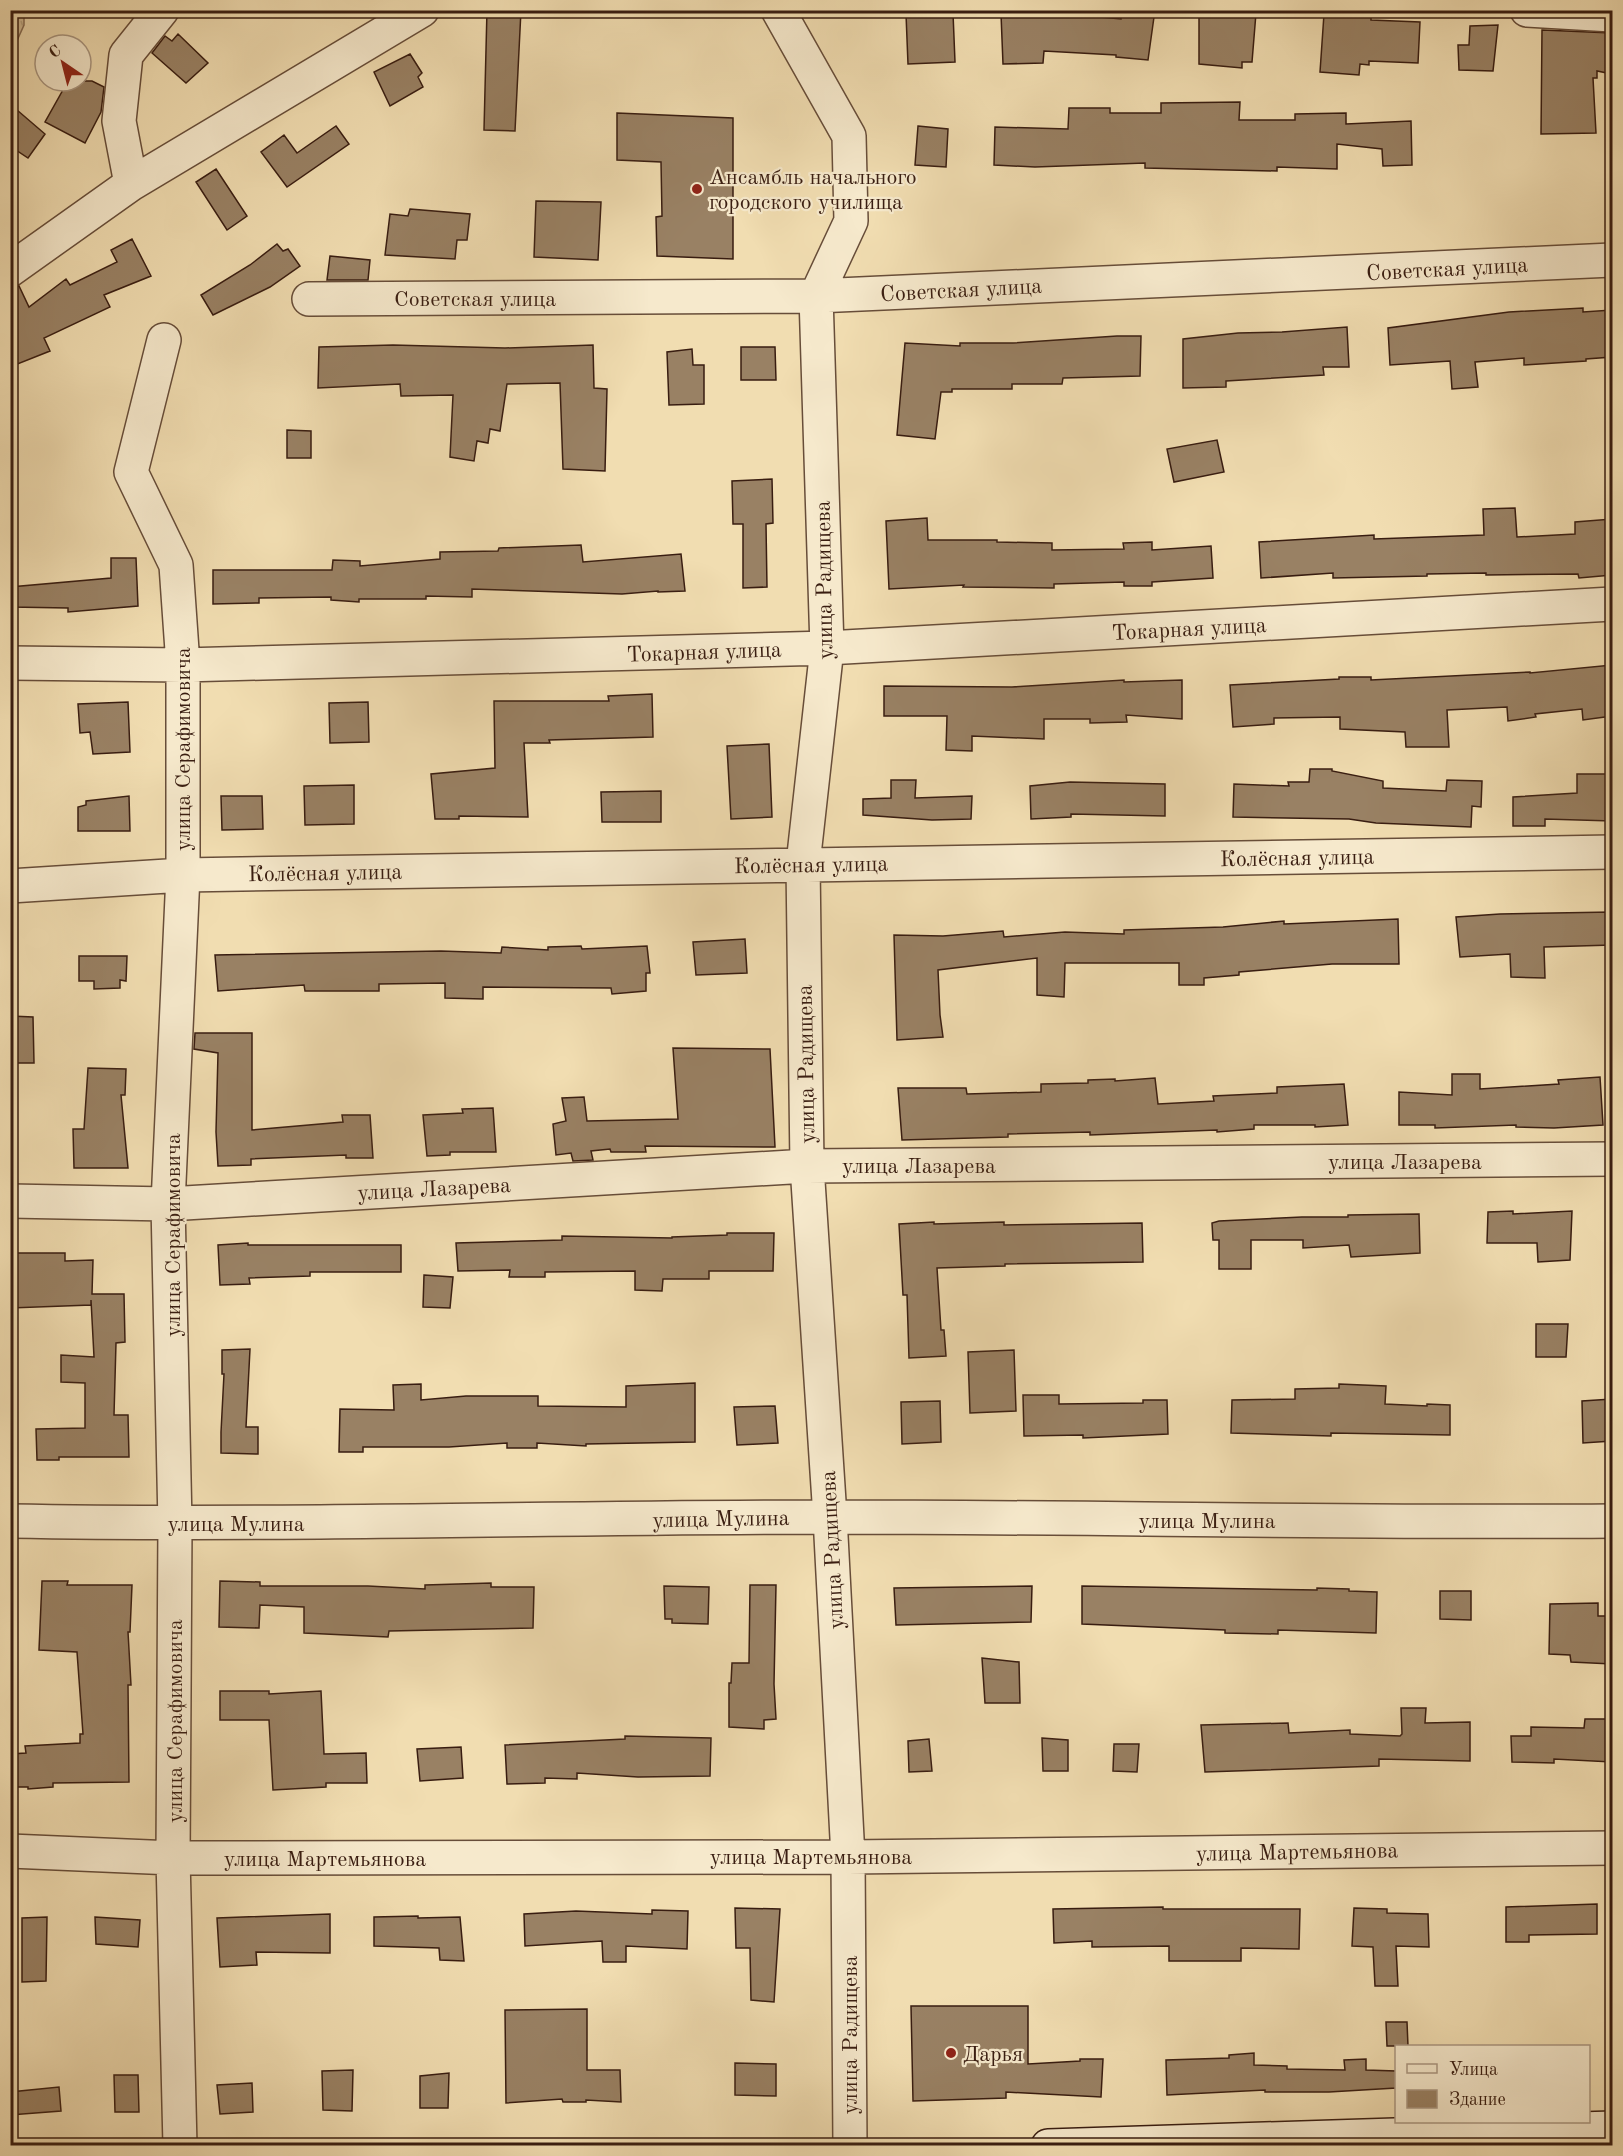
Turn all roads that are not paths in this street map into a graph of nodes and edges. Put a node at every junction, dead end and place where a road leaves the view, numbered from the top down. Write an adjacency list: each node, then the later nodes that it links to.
1 (162, 10): 6 (street)
2 (422, 10): 6 (street)
3 (778, 10): 9 (street, улица Радищева)
4 (1527, 10): 5 (street)
5 (1612, 15)
6 (132, 184): 8 (street)
7 (1612, 260): 9 (street, Советская улица)
8 (10, 270)
9 (816, 296): 10 (street, Советская улица); 13 (street, улица Радищева)
10 (309, 299)
11 (164, 340): 15 (street, улица Серафимовича)
12 (1612, 604): 13 (street, Токарная улица)
13 (827, 648): 15 (street, Токарная улица); 17 (street, улица Радищева)
14 (10, 663): 15 (street, Токарная улица)
15 (183, 665): 18 (street, улица Серафимовича)
16 (1612, 852): 17 (street, Колёсная улица)
17 (803, 864): 18 (street, Колёсная улица); 21 (street, улица Радищева)
18 (183, 875): 19 (street, Колёсная улица); 23 (street, улица Серафимовича)
19 (10, 886)
20 (1612, 1159): 21 (street, улица Лазарева)
21 (807, 1166): 23 (street, улица Лазарева); 24 (street, улица Радищева)
22 (10, 1201): 23 (street, улица Лазарева)
23 (168, 1204): 27 (street, улица Серафимовича)
24 (830, 1517): 26 (street, улица Мулина); 27 (street, улица Мулина); 30 (street, улица Радищева)
25 (10, 1521): 27 (street, улица Мулина)
26 (1612, 1521)
27 (175, 1524): 31 (street, улица Серафимовича)
28 (1612, 1848): 30 (street, улица Мартемьянова)
29 (10, 1851): 31 (street, улица Мартемьянова)
30 (848, 1857): 31 (street, улица Мартемьянова); 34 (street, улица Радищева)
31 (173, 1858): 33 (street, улица Серафимовича)
32 (1612, 2128): 35 (street)
33 (180, 2145)
34 (850, 2145)
35 (1048, 2145)

